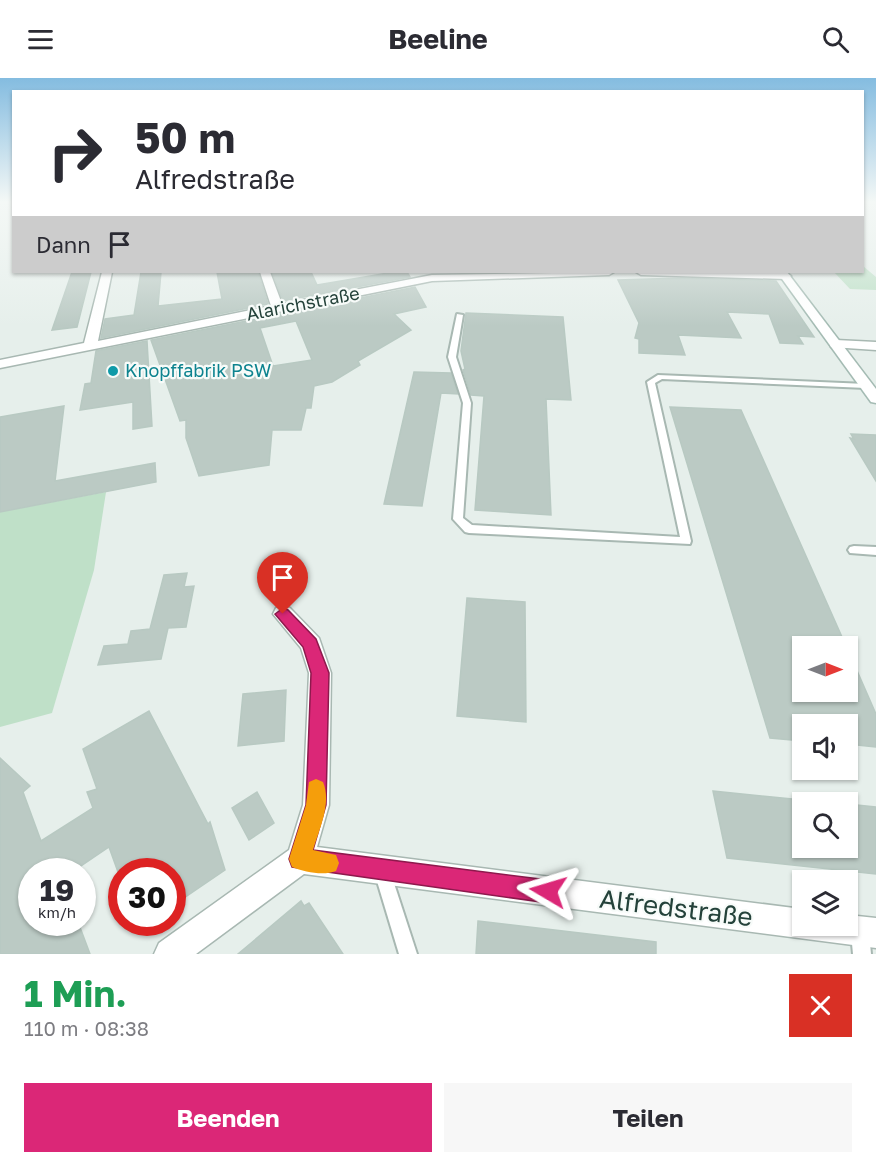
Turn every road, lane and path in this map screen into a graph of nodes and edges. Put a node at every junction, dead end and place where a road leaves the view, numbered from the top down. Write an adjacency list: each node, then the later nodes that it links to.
1 (107, 273): 11 (street)
2 (265, 273): 7 (street)
3 (549, 273): 6 (street, Alarichstraße)
4 (712, 273): 5 (street)
5 (784, 274): 9 (street)
6 (430, 275): 7 (street, Alarichstraße)
7 (278, 309): 11 (street, Alarichstraße)
8 (459, 315): 13 (lane)
9 (836, 344): 10 (street); 13 (street)
10 (876, 346)
11 (90, 347): 12 (street, Alarichstraße)
12 (0, 364)
13 (866, 386): 14 (street)
14 (876, 399)
15 (854, 550): 16 (lane)
16 (876, 552)
17 (283, 614): 18 (street)
18 (300, 859): 19 (street, Alfredstraße); 23 (street)
19 (381, 870): 20 (street, Alfredstraße); 24 (lane)
20 (792, 923)
21 (851, 936): 22 (street)
22 (866, 940)
23 (170, 954)
24 (408, 954)

